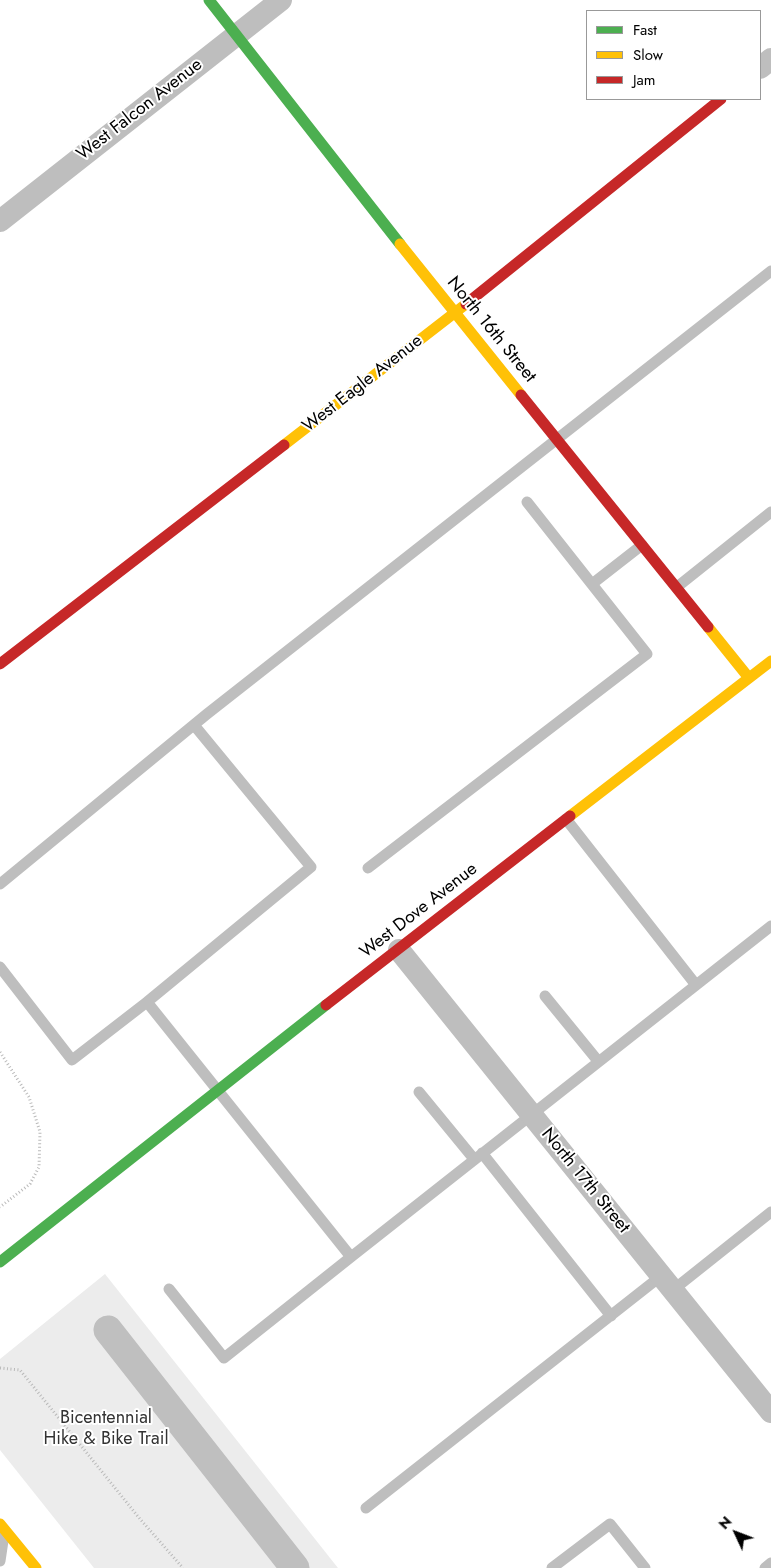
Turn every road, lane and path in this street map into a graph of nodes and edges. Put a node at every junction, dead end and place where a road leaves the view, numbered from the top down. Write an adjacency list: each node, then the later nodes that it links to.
1 (208, 0): 3 (street, North 16th Street)
2 (281, 0): 3 (street, West Falcon Avenue)
3 (235, 35): 7 (street, West Falcon Avenue); 9 (street, North 16th Street)
4 (771, 59): 5 (street)
5 (761, 67)
6 (720, 100): 9 (street, West Eagle Avenue)
7 (0, 221)
8 (771, 272): 10 (lane)
9 (455, 313): 10 (street, North 16th Street); 17 (street, West Eagle Avenue)
10 (558, 440): 13 (street, North 16th Street); 19 (lane)
11 (527, 502): 14 (lane)
12 (771, 512): 15 (lane)
13 (642, 545): 14 (lane); 15 (street, North 16th Street)
14 (592, 584): 21 (lane)
15 (677, 588): 18 (street, North 16th Street)
16 (771, 661): 18 (street, West Dove Avenue)
17 (0, 664)
18 (749, 678): 20 (street, West Dove Avenue)
19 (194, 725): 22 (lane); 28 (lane)
20 (566, 819): 24 (street, West Dove Avenue); 26 (lane)
21 (368, 868)
22 (0, 884)
23 (771, 926): 26 (lane)
24 (399, 950): 31 (street, West Dove Avenue); 33 (street, North 17th Street)
25 (0, 967): 28 (lane)
26 (696, 985): 30 (lane)
27 (545, 996): 30 (lane)
28 (147, 1002): 31 (lane)
29 (0, 1052): 35 (path)
30 (598, 1061): 33 (lane)
31 (219, 1091): 37 (lane); 38 (street, West Dove Avenue)
32 (419, 1092): 34 (lane)
33 (531, 1114): 34 (lane); 39 (street, North 17th Street)
34 (478, 1156): 37 (lane); 41 (lane)
35 (0, 1207)
36 (771, 1212): 39 (lane)
37 (351, 1256): 40 (lane)
38 (0, 1262)
39 (667, 1283): 41 (lane); 43 (street, North 17th Street)
40 (169, 1288)
41 (610, 1316): 44 (lane)
42 (0, 1368): 49 (path)
43 (771, 1412)
44 (366, 1508)
45 (3, 1527): 46 (lane); 48 (street)
46 (0, 1561)
47 (771, 1564): 52 (lane)
48 (36, 1568)
49 (183, 1568)
50 (552, 1568): 51 (lane)
51 (645, 1568)
52 (765, 1568)

